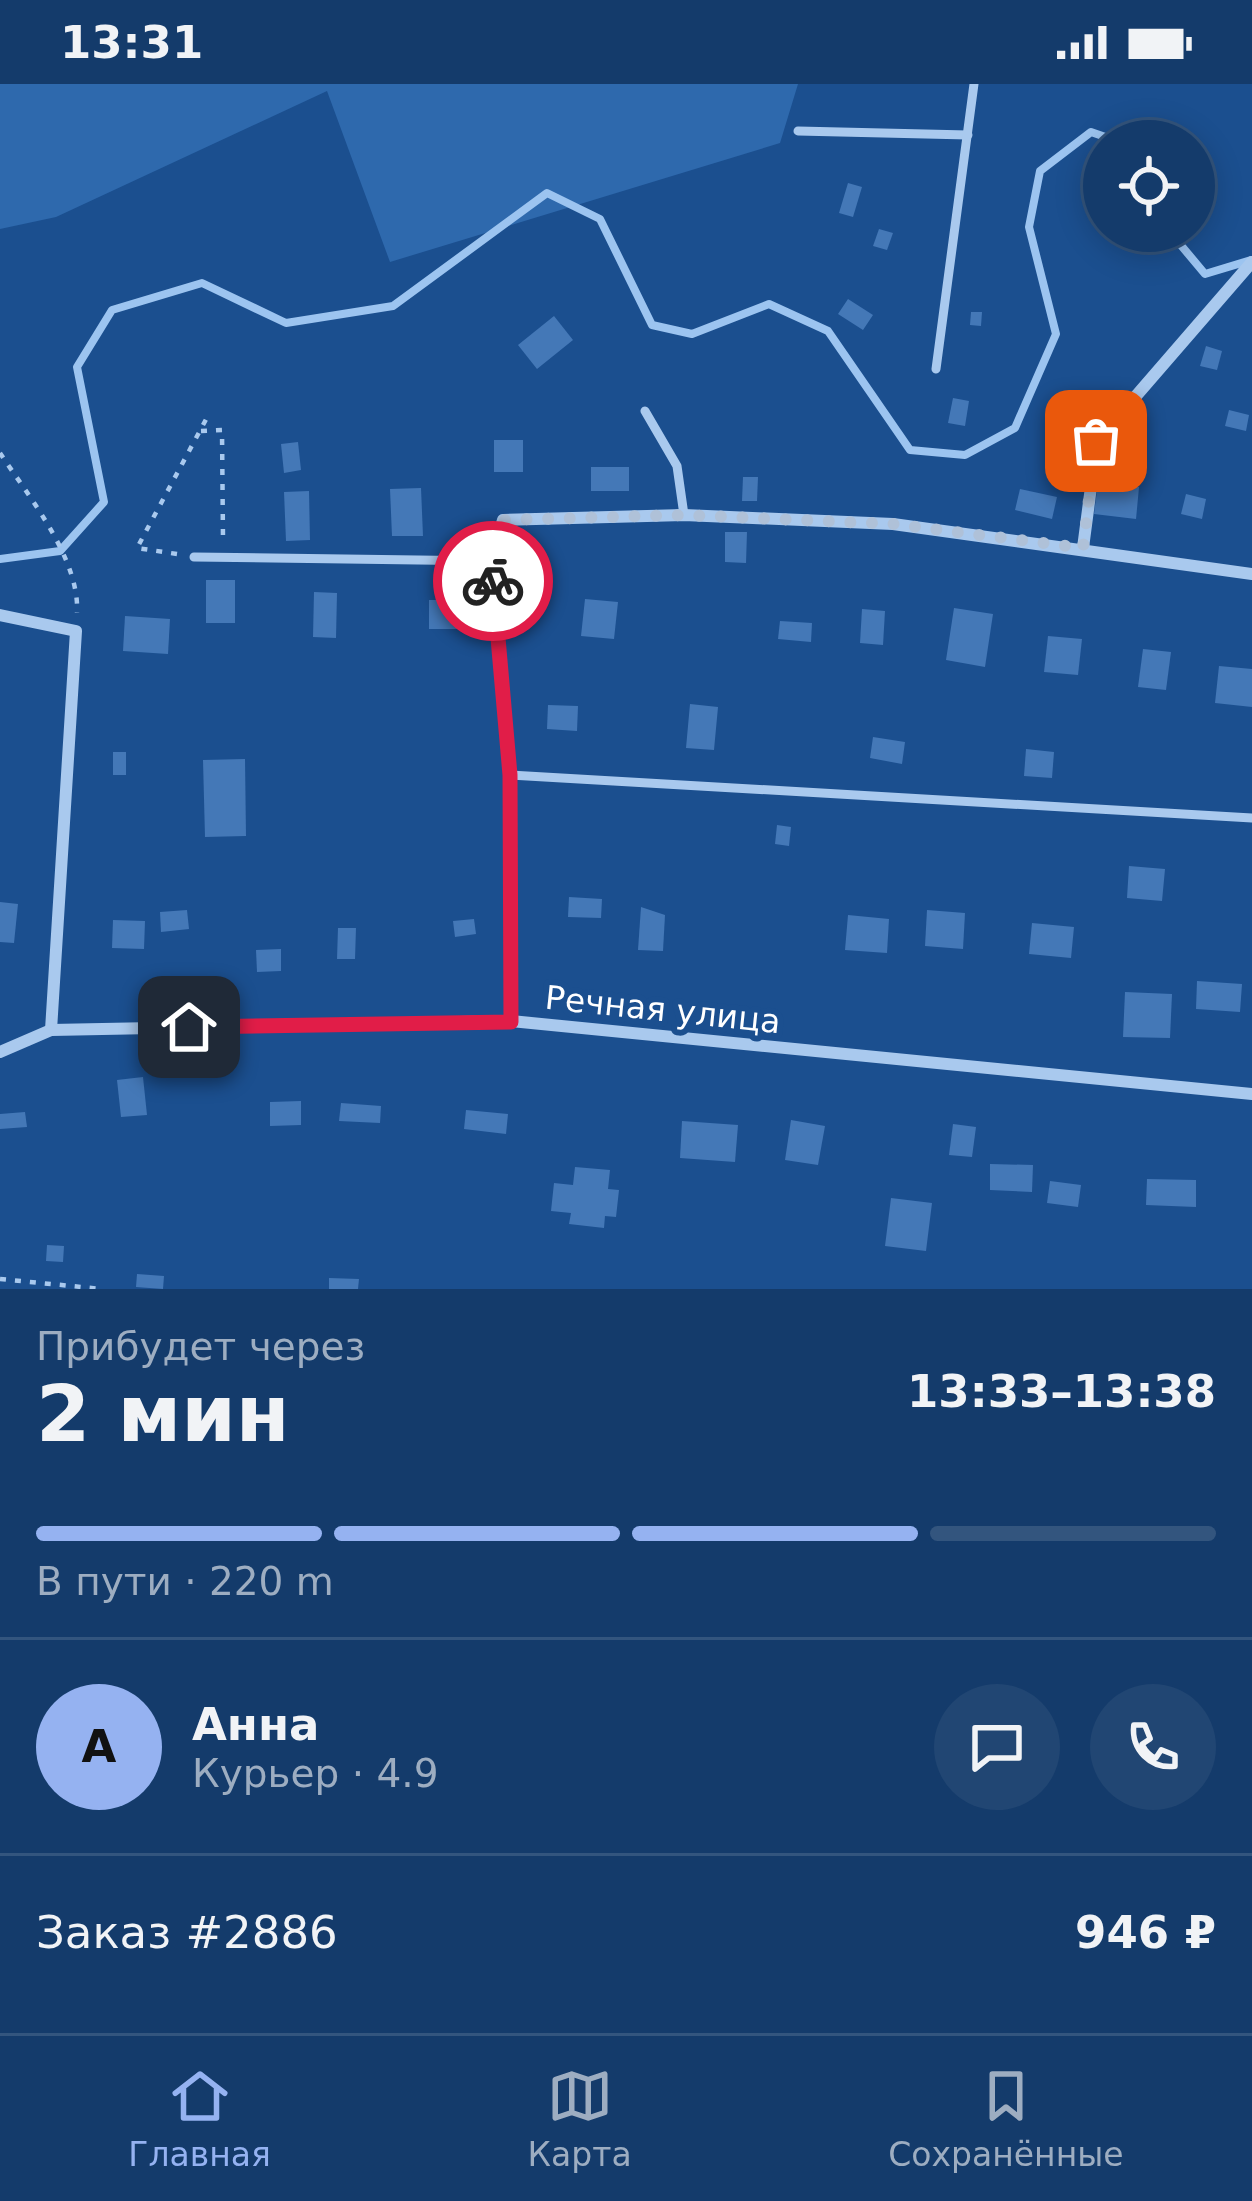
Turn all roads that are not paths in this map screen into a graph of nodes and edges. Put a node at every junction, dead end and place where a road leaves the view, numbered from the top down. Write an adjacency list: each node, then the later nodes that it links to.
1 (974, 84): 3 (lane)
2 (798, 131): 3 (lane)
3 (968, 136): 5 (lane)
4 (1252, 262): 8 (street)
5 (936, 369)
6 (646, 411): 7 (lane)
7 (684, 515): 8 (street); 10 (street)
8 (1083, 548): 11 (street)
9 (194, 557): 10 (lane)
10 (491, 561): 13 (street)
11 (1252, 574)
12 (0, 615): 16 (street)
13 (510, 775): 14 (lane); 15 (street)
14 (1252, 818)
15 (511, 1022): 16 (street, Речная улица); 18 (street, Речная улица)
16 (51, 1030): 17 (street, Речная улица)
17 (0, 1052)
18 (1252, 1094)

